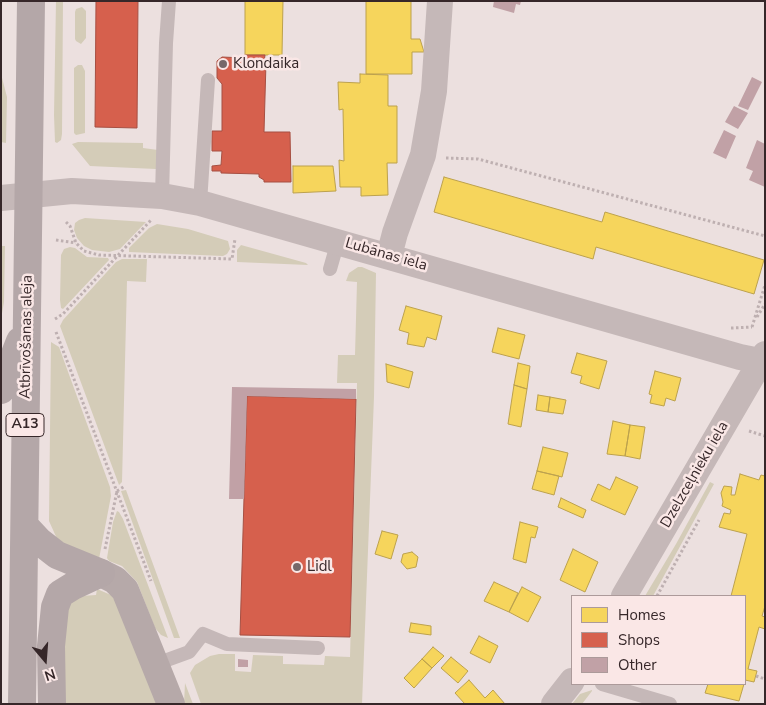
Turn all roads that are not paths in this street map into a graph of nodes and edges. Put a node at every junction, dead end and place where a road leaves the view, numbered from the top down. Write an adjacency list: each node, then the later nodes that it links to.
1 (31, 1): 5 (main road, Atbrīvošanas aleja / A13)
2 (169, 1): 8 (lane)
3 (440, 1): 10 (street)
4 (208, 80): 7 (lane)
5 (29, 196): 6 (street, Lubānas iela); 8 (street, Lubānas iela); 12 (main road, Atbrīvošanas aleja / A13)
6 (1, 198)
7 (200, 203): 8 (street, Lubānas iela); 9 (street, Lubānas iela)
8 (158, 207)
9 (338, 241): 10 (street, Lubānas iela); 11 (lane)
10 (389, 256): 13 (street, Lubānas iela)
11 (330, 268)
12 (26, 323): 14 (main road); 15 (main road, Atbrīvošanas aleja / A13)
13 (763, 359): 17 (street, Dzelzceļnieku iela)
14 (3, 384)
15 (25, 526): 16 (main road); 22 (main road, Atbrīvošanas aleja / A13)
16 (103, 562): 19 (main road); 23 (main road)
17 (625, 595)
18 (318, 648): 19 (lane)
19 (156, 664): 24 (main road)
20 (571, 682): 25 (street)
21 (605, 685): 26 (lane)
22 (22, 704)
23 (52, 704)
24 (170, 704)
25 (554, 704)
26 (670, 704)

